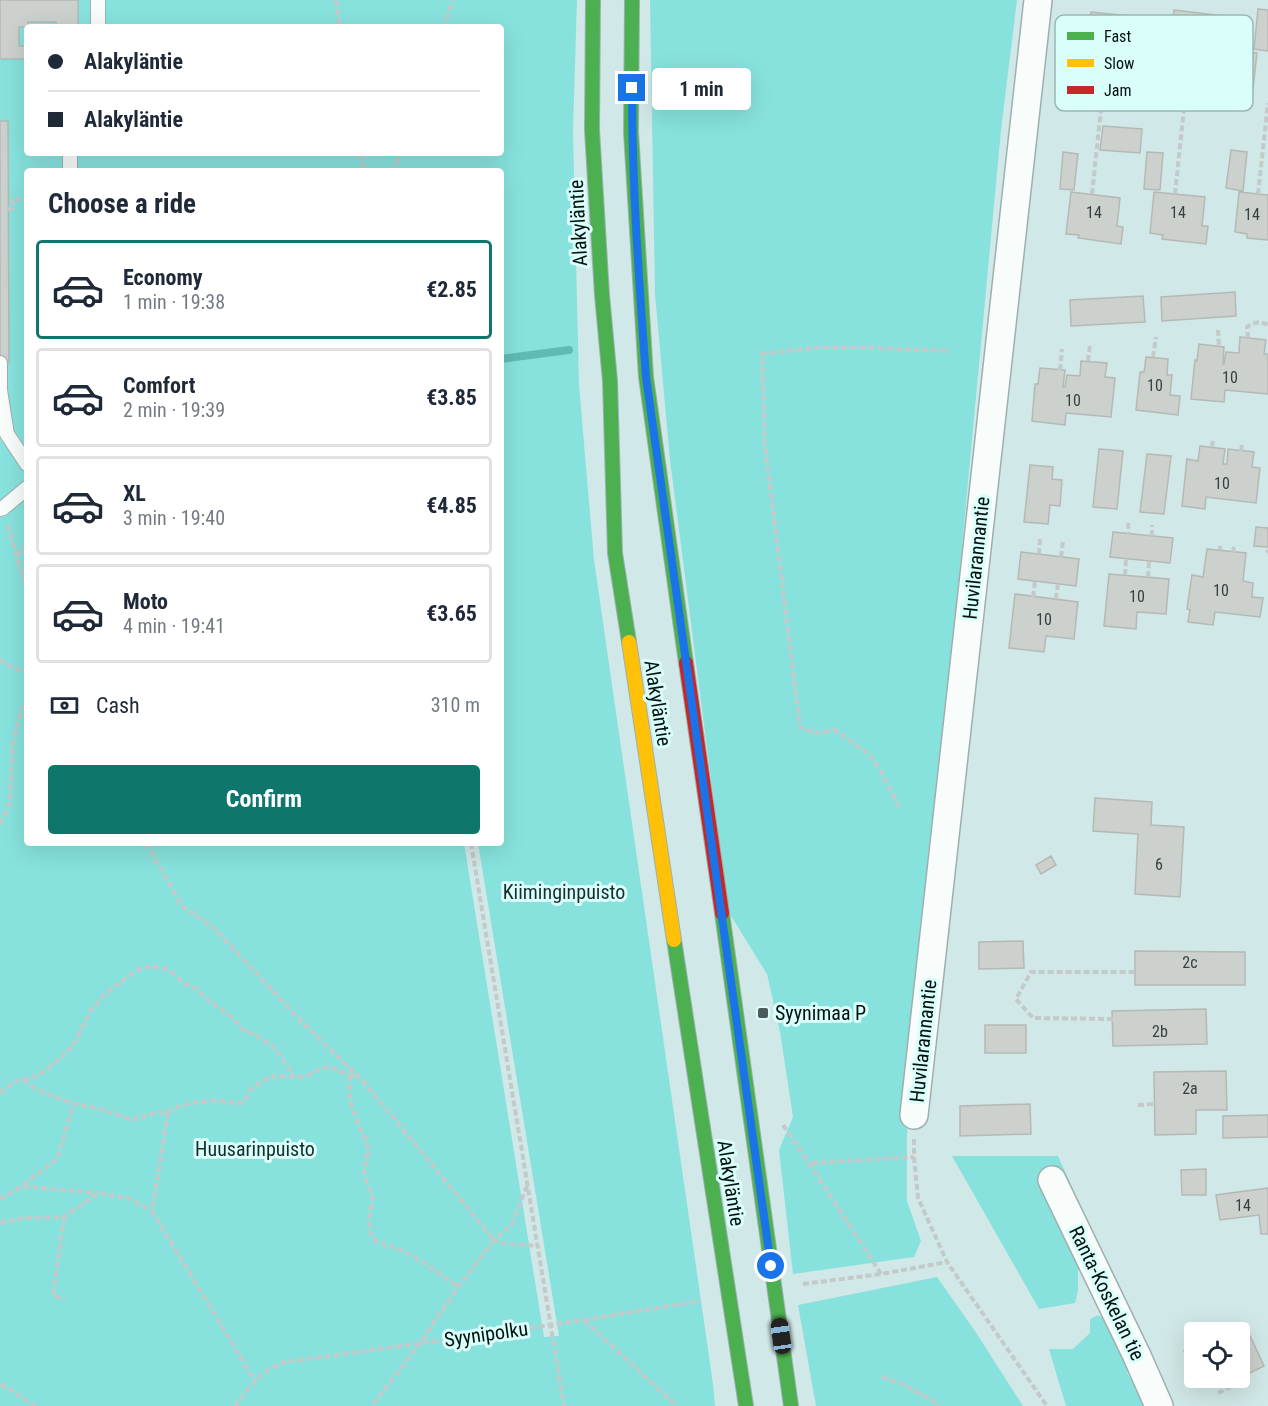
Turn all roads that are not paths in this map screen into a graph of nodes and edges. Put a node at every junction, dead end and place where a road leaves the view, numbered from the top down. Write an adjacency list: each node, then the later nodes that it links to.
1 (98, 0): 5 (lane)
2 (593, 0): 12 (main road, Alakyläntie)
3 (632, 0): 13 (main road, Alakyläntie)
4 (1038, 0): 10 (street, Huvilarannantie)
5 (98, 24)
6 (0, 363): 7 (lane)
7 (24, 459)
8 (24, 490): 9 (lane)
9 (1, 508)
10 (914, 1116)
11 (1052, 1180): 14 (street, Ranta-Koskelan tie)
12 (746, 1406)
13 (791, 1406)
14 (1160, 1406)

